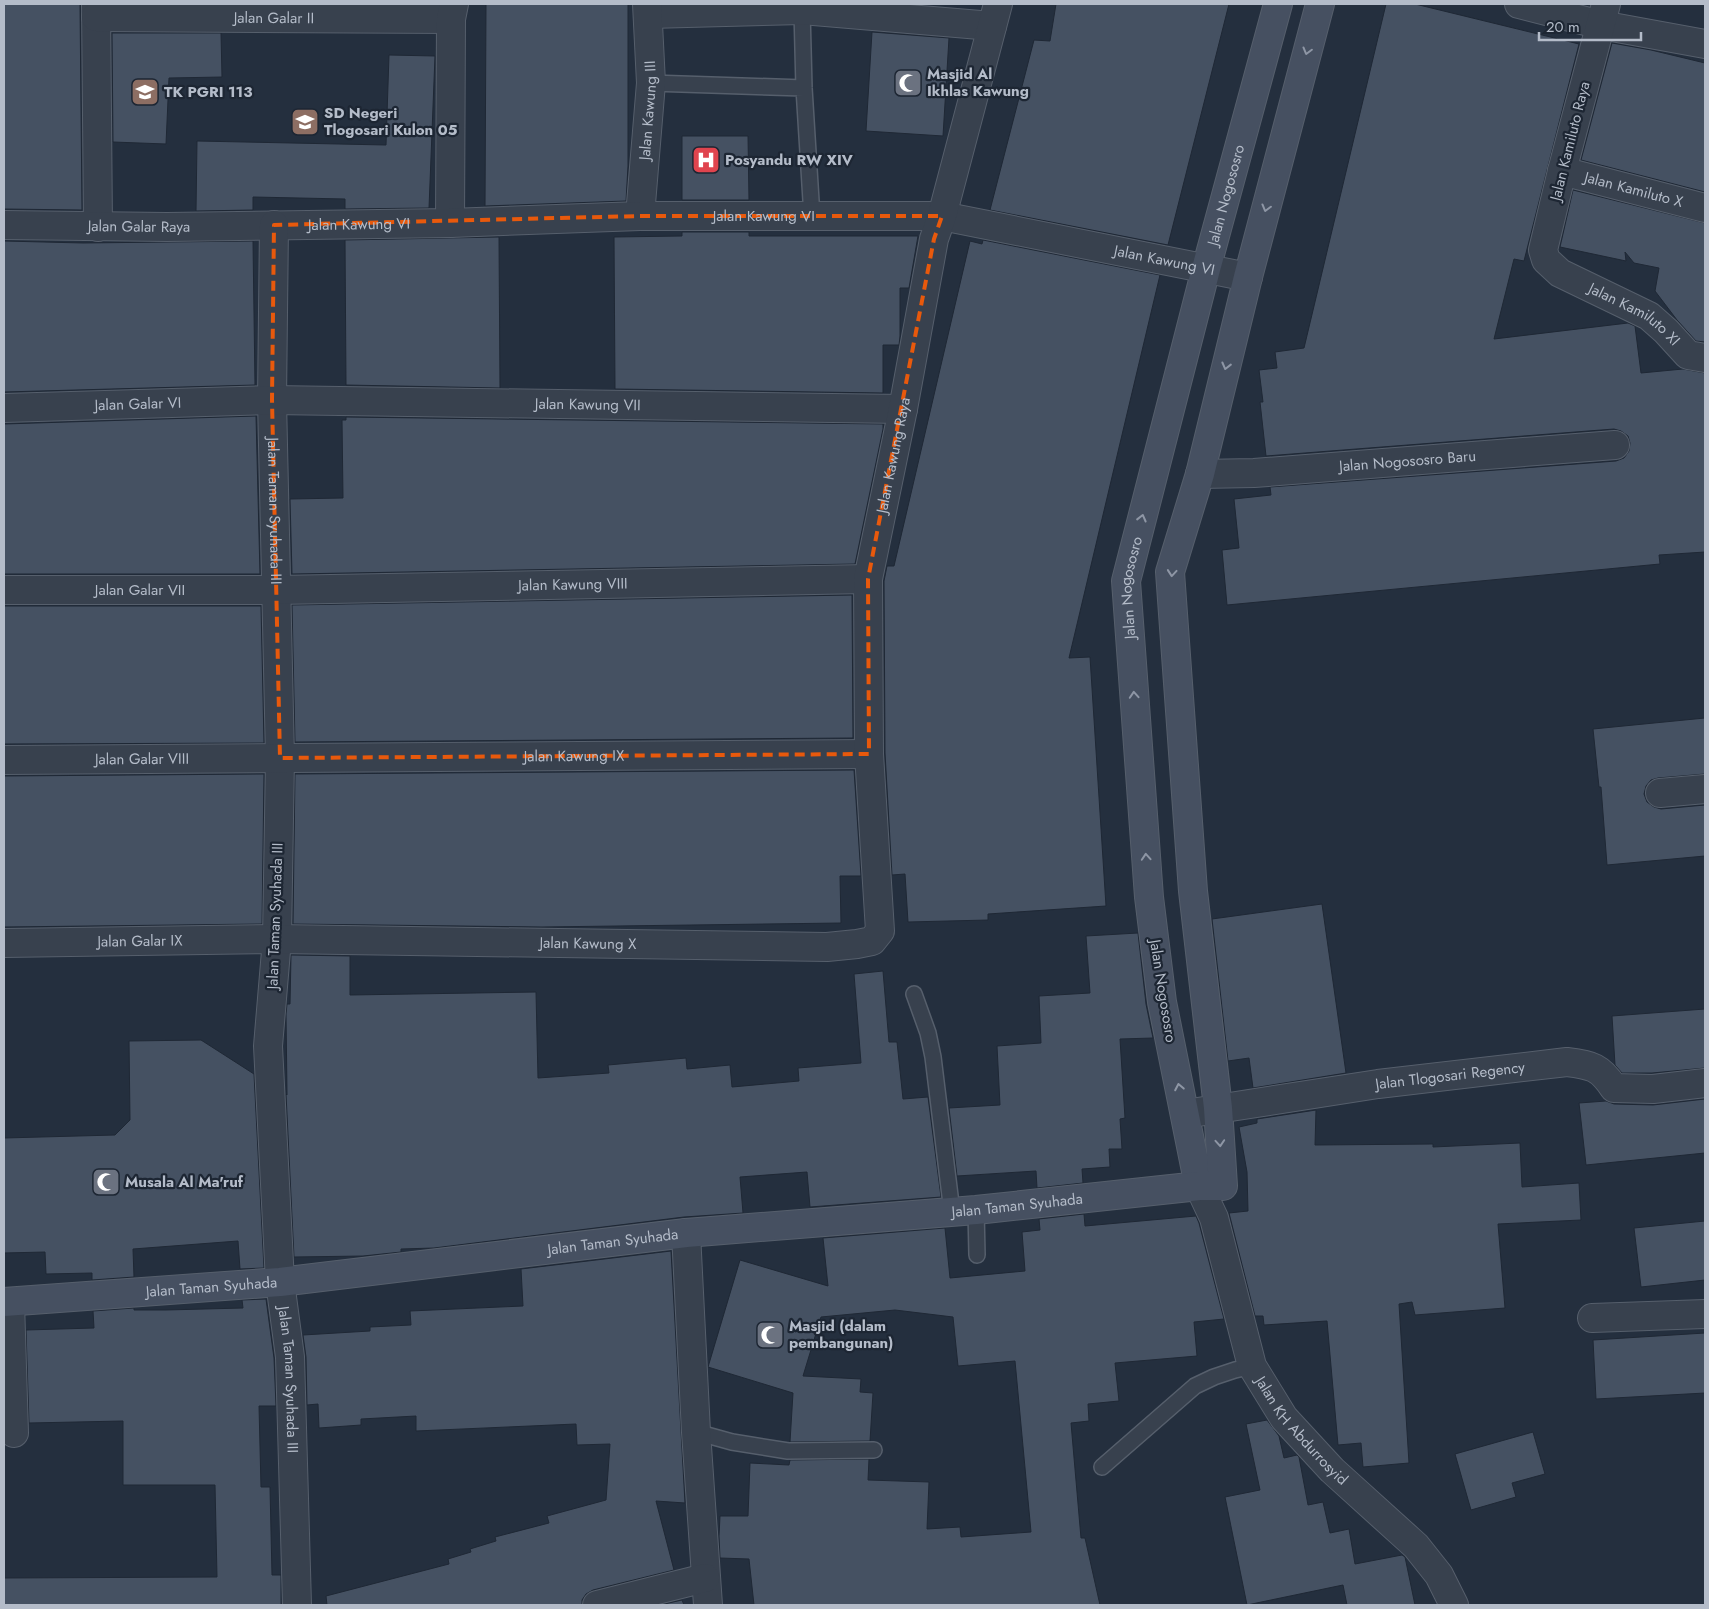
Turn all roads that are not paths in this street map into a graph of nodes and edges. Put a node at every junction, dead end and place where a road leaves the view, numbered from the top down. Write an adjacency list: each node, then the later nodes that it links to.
1 (1278, 4): 23 (street, Jalan Nogososro)
2 (1320, 4): 25 (street, one-way to 25)
3 (1518, 4): 9 (street)
4 (803, 7): 5 (street); 10 (street); 13 (lane)
5 (648, 9): 12 (street, Jalan Kawung III)
6 (96, 10): 7 (street, Jalan Galar II); 22 (street, Jalan Galar II)
7 (278, 11): 8 (street, Jalan Galar II)
8 (452, 11): 19 (street)
9 (1603, 14): 11 (street); 14 (street, Jalan Kamiluto Raya)
10 (995, 15): 17 (street, Jalan Kawung Raya)
11 (1705, 44)
12 (651, 83): 13 (lane); 16 (street, Jalan Kawung III)
13 (804, 88): 18 (lane)
14 (1562, 171): 15 (street, Jalan Kamiluto X); 24 (street, Jalan Kamiluto Raya)
15 (1705, 208)
16 (640, 216): 18 (street, Jalan Kawung VI); 19 (street, Jalan Kawung VI)
17 (942, 216): 18 (street, Jalan Kawung VI); 23 (street, Jalan Kawung VI); 29 (street, Jalan Kawung Raya)
18 (812, 217)
19 (450, 223): 21 (street, Jalan Kawung VI)
20 (4, 224): 22 (street, Jalan Galar Raya)
21 (274, 226): 22 (street, Jalan Galar Raya); 27 (street, Jalan Taman Syuhada III)
22 (98, 227)
23 (1206, 269): 25 (street, Jalan Kawung VI); 41 (street, Jalan Nogososro, one-way to 23)
24 (1560, 273): 26 (street, Jalan Kamiluto XI)
25 (1248, 277): 31 (street, one-way to 31)
26 (1705, 358)
27 (272, 400): 28 (street, Jalan Galar VI); 29 (street, Jalan Kawung VII); 34 (street, Jalan Taman Syuhada III)
28 (4, 408)
29 (903, 408): 32 (street, Jalan Kawung Raya)
30 (1615, 444): 31 (street, Jalan Nogososro Baru)
31 (1200, 474): 40 (street, one-way to 40)
32 (868, 579): 34 (street, Jalan Kawung VIII); 35 (street, Jalan Kawung Raya)
33 (4, 590): 34 (street, Jalan Galar VII)
34 (276, 590): 36 (street, Jalan Taman Syuhada III)
35 (869, 754): 36 (street, Jalan Kawung IX); 42 (street, Jalan Kawung Raya)
36 (280, 758): 37 (street, Jalan Galar VIII); 44 (street, Jalan Taman Syuhada III)
37 (4, 760)
38 (1705, 789): 39 (street)
39 (1660, 793)
40 (1192, 891): 41 (street); 47 (street)
41 (1149, 897): 48 (street, Jalan Nogososro, one-way to 41)
42 (879, 916): 44 (street, Jalan Kawung X)
43 (4, 943): 44 (street, Jalan Galar IX)
44 (275, 964): 53 (street, Jalan Taman Syuhada III)
45 (914, 994): 50 (lane)
46 (1705, 1083): 47 (street, Jalan Tlogosari Regency)
47 (1218, 1108): 48 (street, Jalan Tlogosari Regency); 49 (street, one-way to 49)
48 (1185, 1114): 49 (street, Jalan Nogososro)
49 (1211, 1186): 50 (street, Jalan Taman Syuhada); 57 (street, Jalan KH Abdurrosyid)
50 (964, 1211): 51 (street, Jalan Taman Syuhada); 52 (lane)
51 (686, 1233): 53 (street, Jalan Taman Syuhada); 58 (street)
52 (977, 1255)
53 (280, 1282): 54 (street, Jalan Taman Syuhada); 63 (street, Jalan Taman Syuhada III)
54 (7, 1302): 59 (street)
55 (1705, 1314): 56 (street)
56 (1592, 1318)
57 (1252, 1366): 61 (lane); 66 (street, Jalan KH Abdurrosyid)
58 (696, 1432): 60 (lane); 62 (street)
59 (14, 1433)
60 (874, 1450)
61 (1102, 1467)
62 (705, 1578): 64 (street); 65 (street)
63 (297, 1605)
64 (597, 1605)
65 (708, 1605)
66 (1454, 1605)

